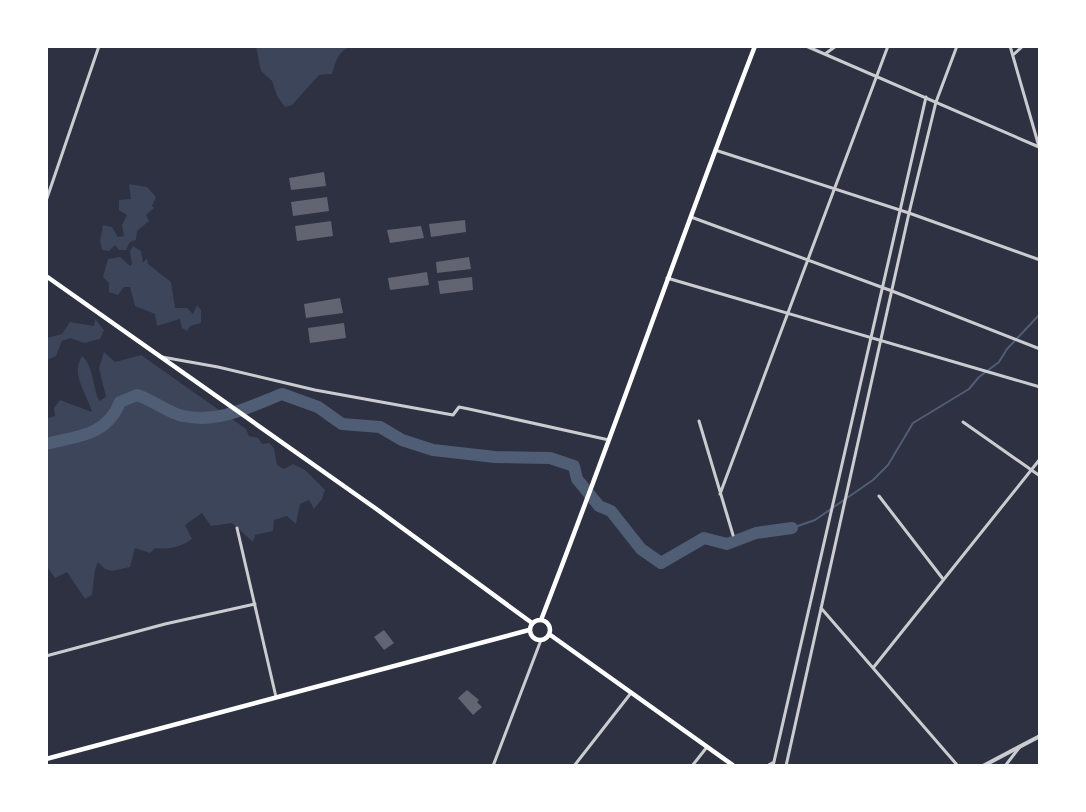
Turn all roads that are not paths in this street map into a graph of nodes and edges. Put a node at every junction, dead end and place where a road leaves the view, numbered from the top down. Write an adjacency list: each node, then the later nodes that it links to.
1 (99, 46): 18 (street)
2 (755, 46): 16 (main road)
3 (806, 46): 9 (street)
4 (836, 46): 9 (street)
5 (888, 46): 11 (street)
6 (957, 46): 13 (street)
7 (1010, 46): 10 (street)
8 (1023, 46): 10 (street)
9 (825, 54): 11 (street)
10 (1013, 55): 14 (street)
11 (876, 77): 12 (street); 17 (street)
12 (926, 98): 13 (street); 19 (street)
13 (936, 102): 15 (street); 20 (street)
14 (1037, 133): 15 (street)
15 (1039, 148)
16 (715, 150): 17 (street); 21 (main road)
17 (834, 189): 19 (street); 22 (street)
18 (46, 201)
19 (900, 211): 20 (street); 26 (street)
20 (909, 213): 23 (street); 27 (street)
21 (689, 217): 22 (street); 25 (main road)
22 (807, 260): 26 (street); 28 (street)
23 (1040, 260)
24 (46, 276): 32 (main road)
25 (666, 278): 28 (street); 36 (main road)
26 (883, 288): 27 (street); 29 (street)
27 (892, 291): 30 (street); 31 (street)
28 (790, 313): 29 (street); 40 (street)
29 (872, 336): 30 (street); 60 (street)
30 (881, 339): 33 (street); 46 (street)
31 (1040, 349)
32 (162, 357): 36 (street); 48 (main road)
33 (1040, 387)
34 (699, 422): 40 (street)
35 (963, 422): 38 (street)
36 (611, 440): 47 (main road)
37 (1040, 459): 38 (street)
38 (1031, 470): 39 (street); 44 (street)
39 (1040, 476)
40 (720, 494): 43 (street)
41 (879, 496): 44 (street)
42 (237, 528): 45 (street)
43 (733, 535)
44 (943, 579): 53 (street)
45 (255, 604): 52 (street); 55 (street)
46 (821, 608): 53 (street); 66 (street)
47 (541, 620): 48 (main road); 50 (main road)
48 (532, 623): 49 (main road)
49 (529, 630): 51 (main road); 55 (main road)
50 (549, 634): 51 (main road); 54 (main road)
51 (541, 640): 61 (street)
52 (46, 656)
53 (873, 668): 67 (street)
54 (631, 693): 57 (main road); 62 (street)
55 (276, 699): 59 (main road)
56 (1040, 736): 58 (street)
57 (708, 745): 63 (street); 64 (main road)
58 (1020, 746): 68 (street); 69 (street)
59 (46, 759)
60 (774, 764): 65 (street)
61 (493, 765)
62 (574, 765)
63 (692, 765)
64 (734, 765)
65 (767, 765)
66 (786, 765)
67 (957, 765)
68 (983, 765)
69 (1005, 765)

